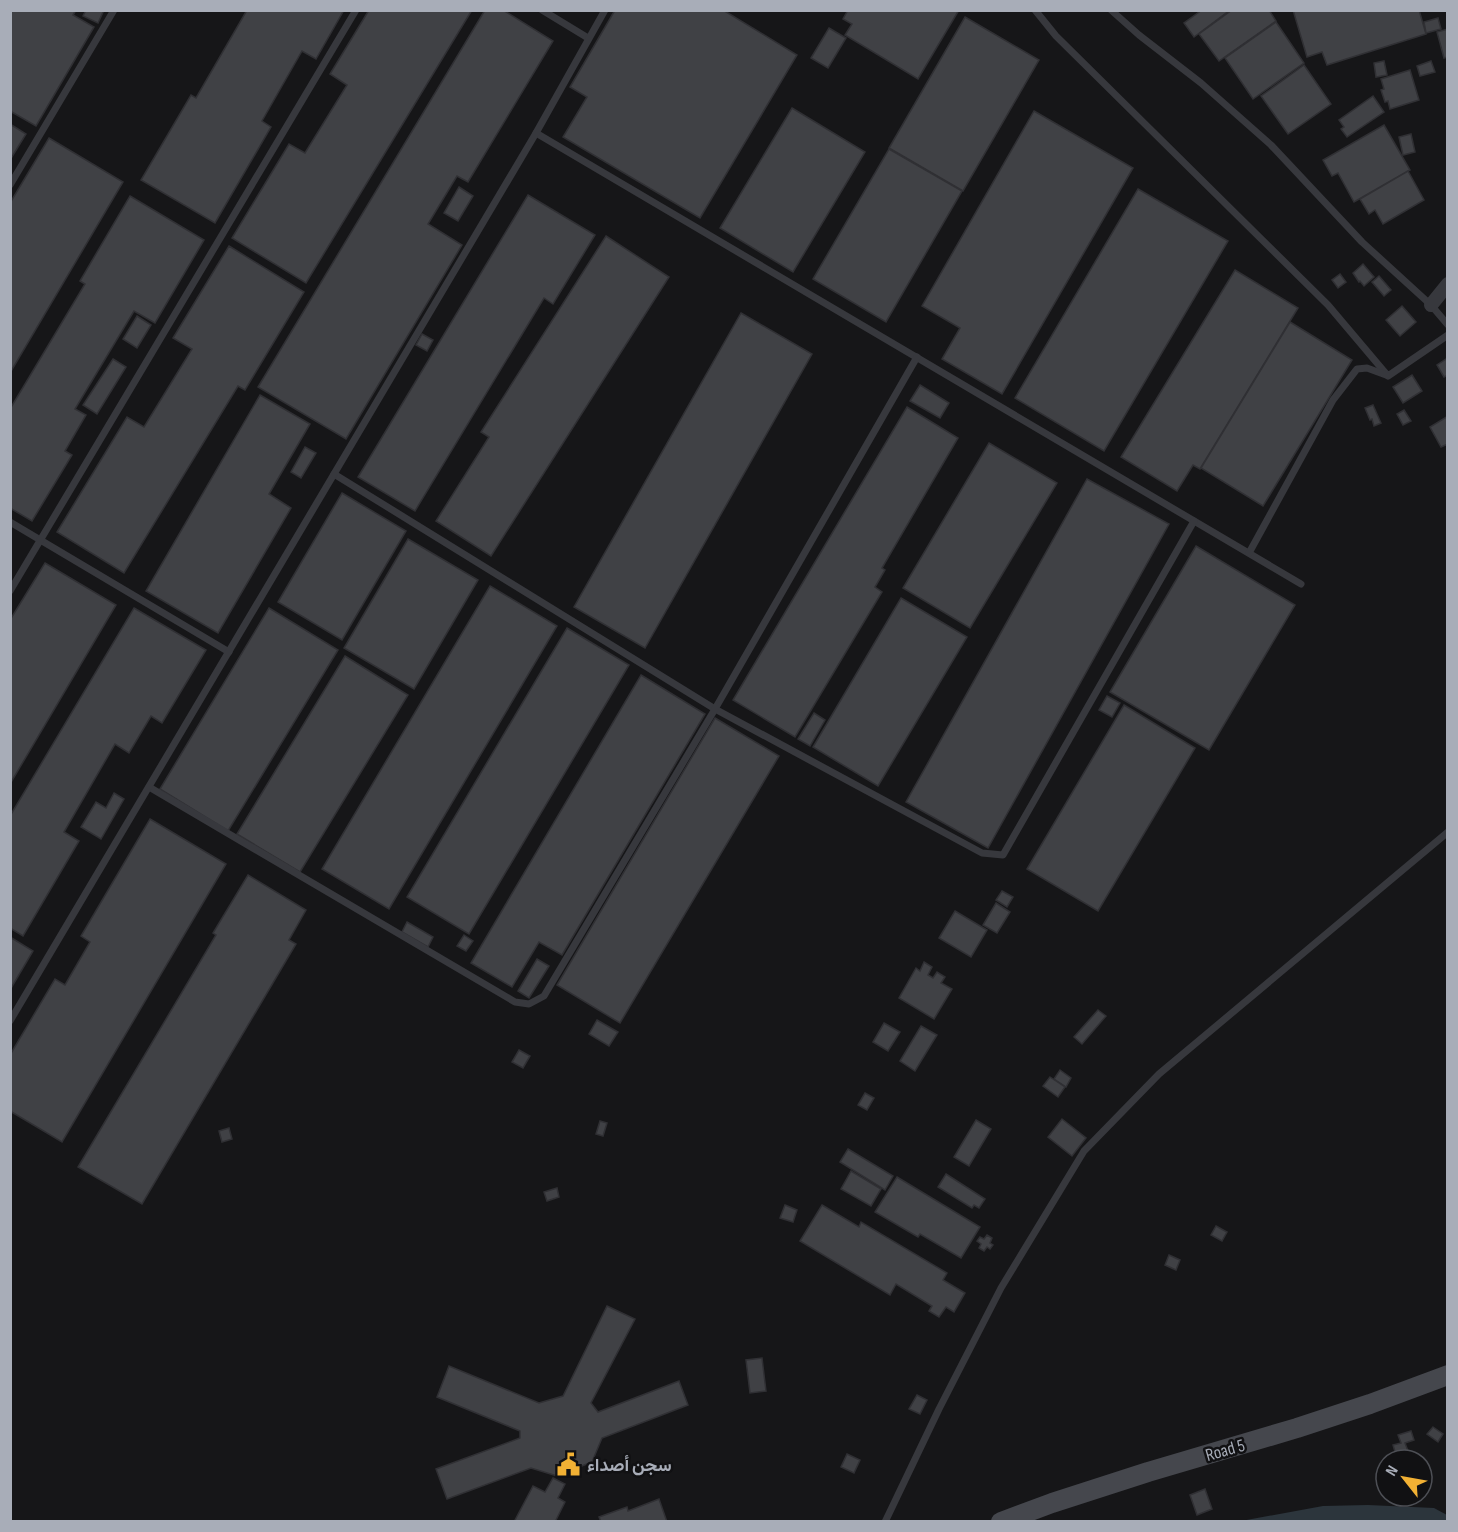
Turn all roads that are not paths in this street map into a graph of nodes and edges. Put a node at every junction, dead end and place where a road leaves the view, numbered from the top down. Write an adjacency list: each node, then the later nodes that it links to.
1 (114, 10): 9 (lane)
2 (356, 10): 19 (lane)
3 (542, 10): 7 (lane)
4 (604, 10): 7 (lane)
5 (1035, 10): 15 (lane)
6 (1111, 10): 11 (lane)
7 (588, 38): 8 (lane)
8 (536, 133): 14 (lane); 16 (lane)
9 (10, 185)
10 (1448, 284): 11 (street)
11 (1431, 305): 12 (lane)
12 (1448, 325)
13 (1448, 334): 15 (lane)
14 (917, 357): 17 (lane); 24 (lane)
15 (1388, 376): 20 (lane)
16 (334, 474): 23 (lane); 24 (lane)
17 (1194, 520): 20 (lane); 24 (lane)
18 (10, 522): 19 (lane)
19 (41, 540): 22 (lane); 23 (lane)
20 (1249, 553): 21 (lane)
21 (1302, 584)
22 (10, 591)
23 (229, 652): 25 (lane)
24 (714, 709): 25 (lane)
25 (149, 787): 27 (lane)
26 (1448, 832): 29 (lane)
27 (10, 1021)
28 (1448, 1375): 30 (main road, Road 5)
29 (885, 1521)
30 (1001, 1521)

